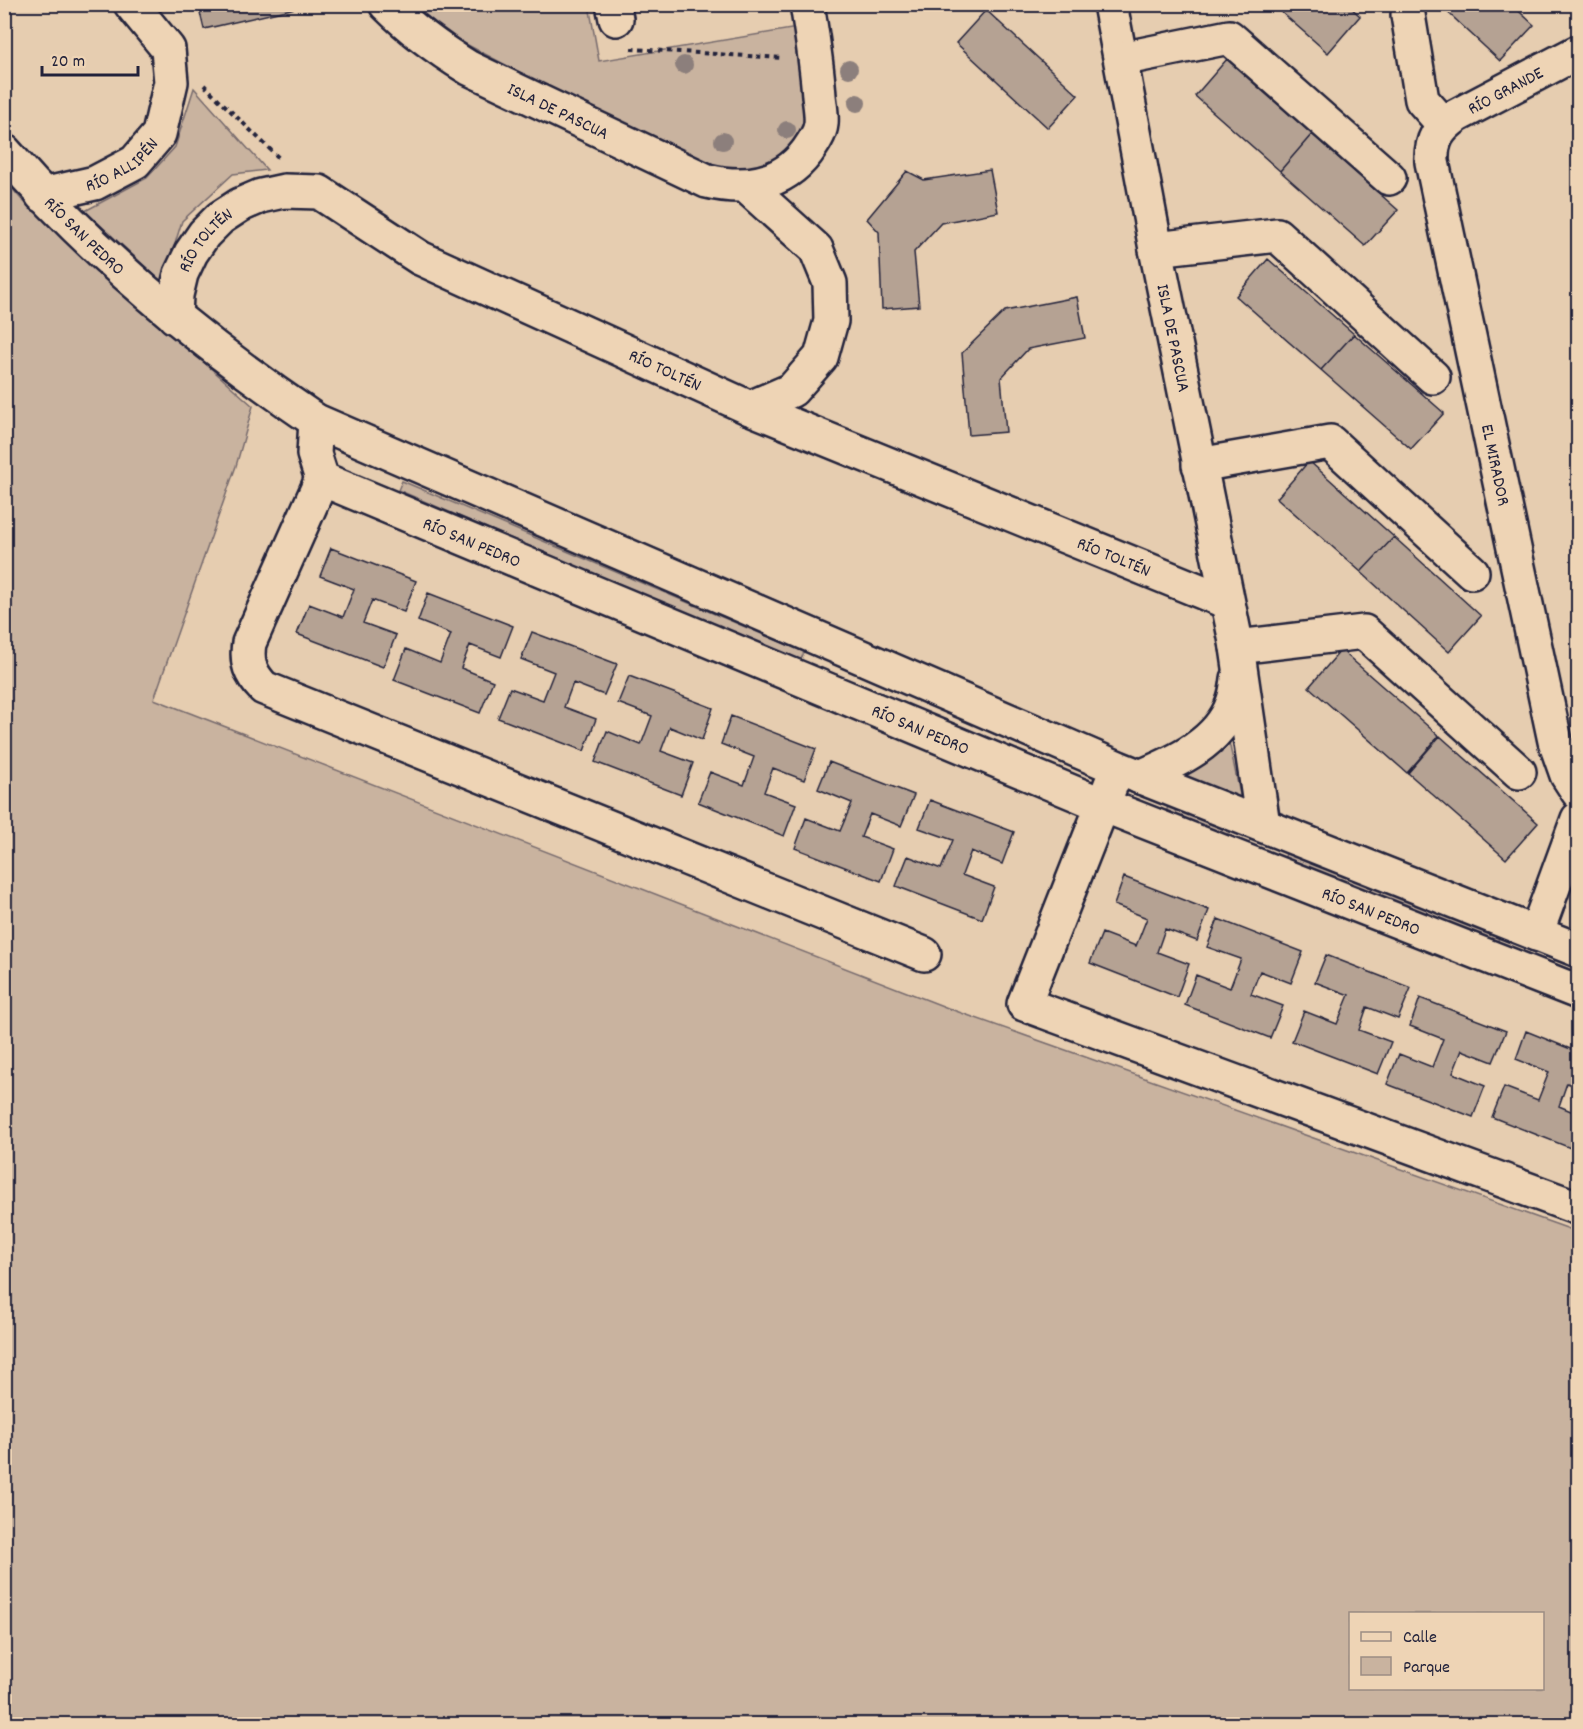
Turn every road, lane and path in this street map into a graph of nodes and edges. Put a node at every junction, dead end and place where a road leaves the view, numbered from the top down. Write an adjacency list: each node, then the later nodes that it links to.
1 (131, 4): 7 (street)
2 (386, 4): 14 (street, ISLA DE PASCUA)
3 (807, 4): 14 (street, ISLA DE PASCUA)
4 (1110, 4): 10 (street, ISLA DE PASCUA)
5 (614, 12): 9 (path)
6 (1408, 15): 11 (street)
7 (168, 49): 15 (path); 16 (street, RÍO ALLIPÉN)
8 (1578, 52): 11 (street, RÍO GRANDE)
9 (793, 58)
10 (1121, 59): 13 (street); 17 (street, ISLA DE PASCUA)
11 (1440, 130): 29 (street, EL MIRADOR)
12 (4, 151): 16 (street, RÍO SAN PEDRO)
13 (1389, 178)
14 (746, 186): 20 (street)
15 (284, 191): 18 (street, RÍO TOLTÉN); 20 (street, RÍO TOLTÉN)
16 (42, 195): 18 (street, RÍO SAN PEDRO)
17 (1156, 249): 19 (street); 22 (street, ISLA DE PASCUA)
18 (175, 317): 21 (street, RÍO SAN PEDRO)
19 (1433, 376)
20 (750, 408): 25 (street, RÍO TOLTÉN)
21 (316, 421): 23 (street); 28 (street, RÍO SAN PEDRO)
22 (1199, 465): 24 (street); 25 (street, ISLA DE PASCUA)
23 (322, 479): 30 (street, RÍO SAN PEDRO); 35 (street)
24 (1472, 572)
25 (1227, 602): 26 (street, ISLA DE PASCUA)
26 (1239, 659): 27 (street); 28 (street, ISLA DE PASCUA); 32 (street, ISLA DE PASCUA)
27 (1519, 772)
28 (1129, 773): 30 (street); 32 (street, RÍO SAN PEDRO)
29 (1578, 792)
30 (1102, 805): 36 (street, RÍO SAN PEDRO); 37 (street)
31 (1578, 819): 33 (street)
32 (1263, 825): 33 (street, RÍO SAN PEDRO)
33 (1536, 934): 34 (street, RÍO SAN PEDRO)
34 (1578, 951)
35 (924, 954)
36 (1578, 992)
37 (1578, 1208)

